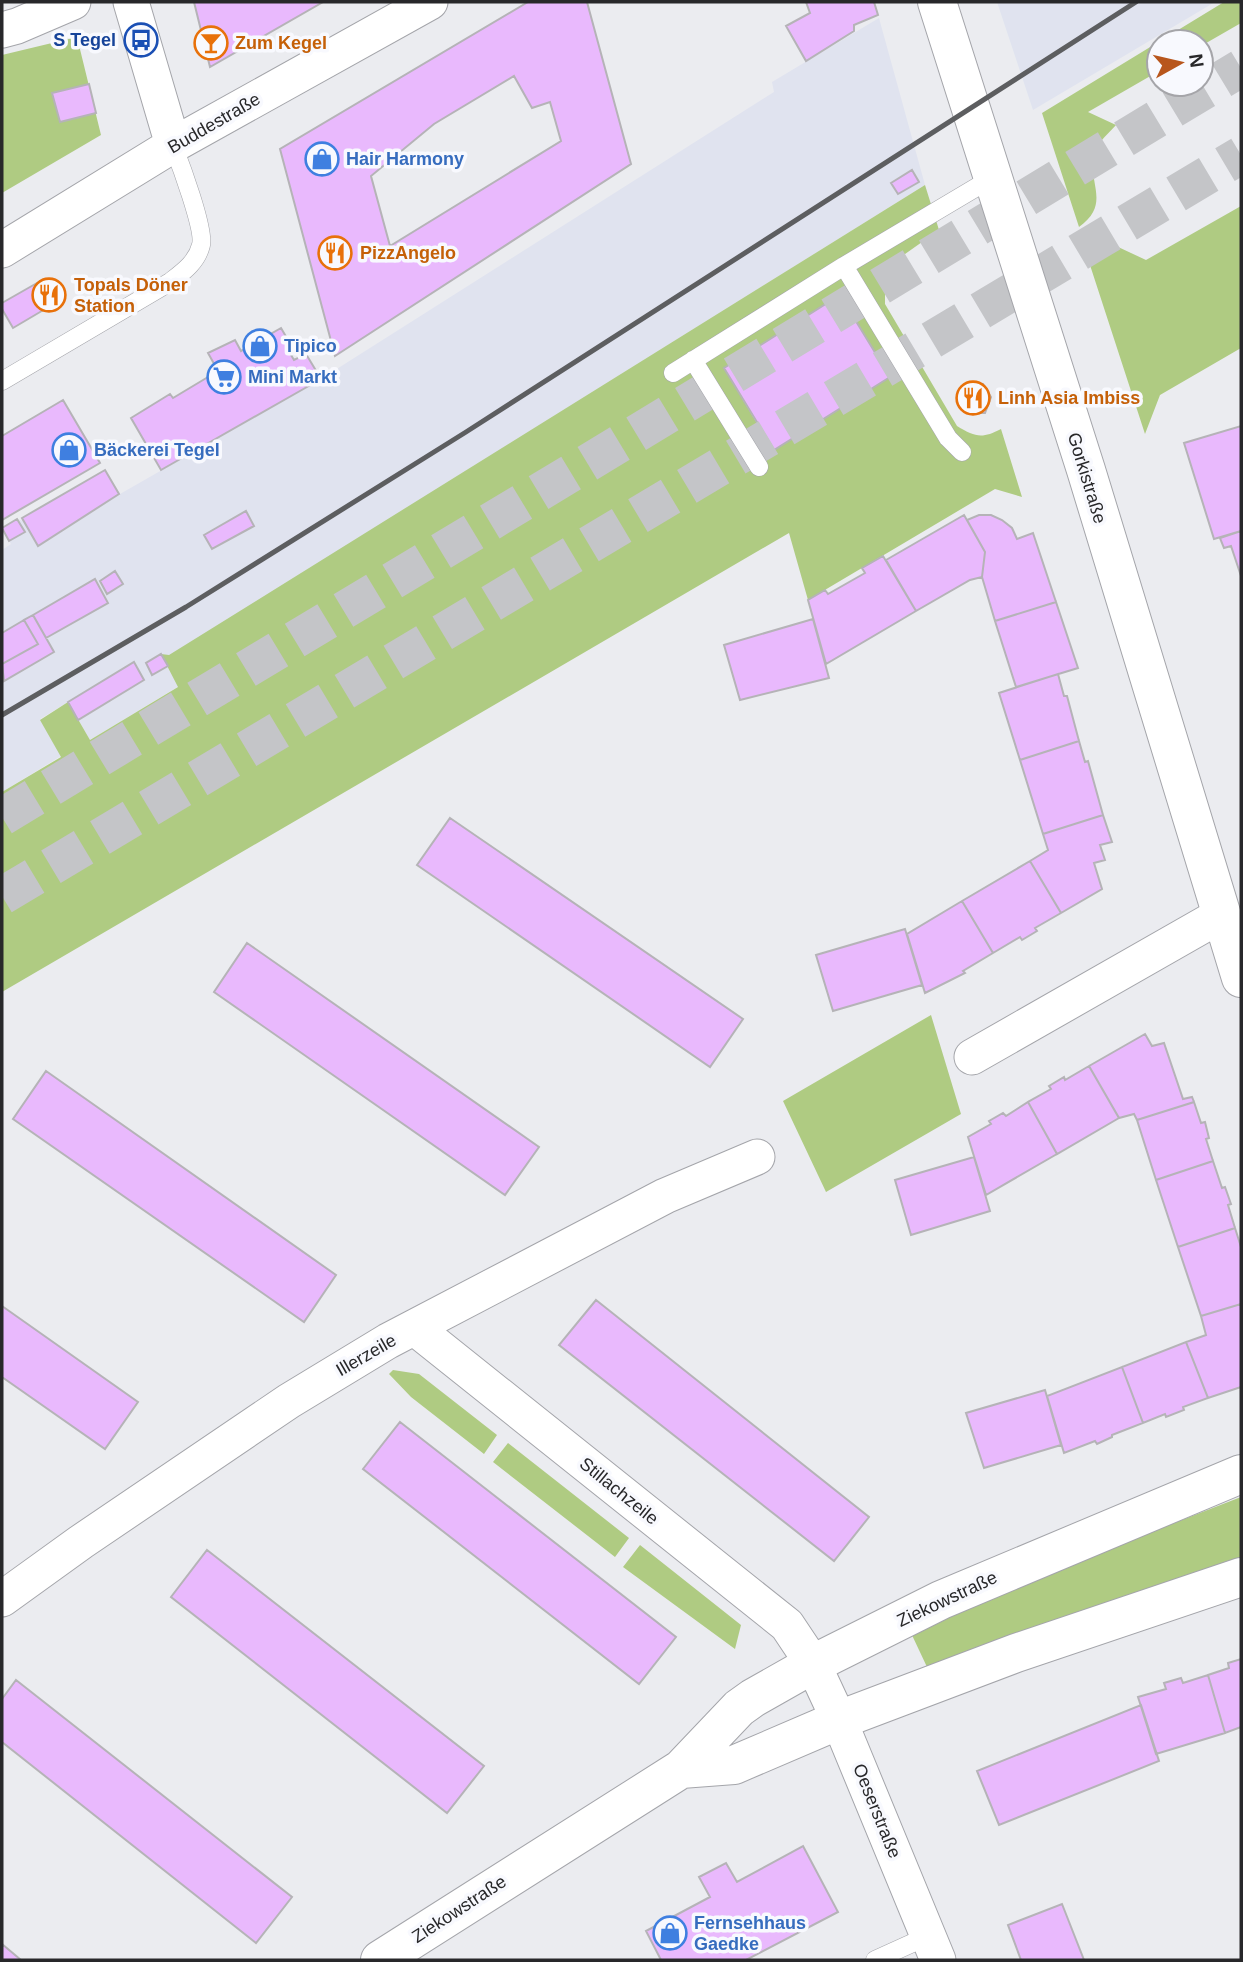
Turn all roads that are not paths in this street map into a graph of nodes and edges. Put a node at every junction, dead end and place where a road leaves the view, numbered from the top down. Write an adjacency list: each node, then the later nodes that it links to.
1 (73, 2): 5 (street)
2 (131, 2): 6 (street)
3 (430, 2): 6 (street, Buddestraße)
4 (937, 2): 7 (street, Gorkistraße)
5 (2, 30)
6 (173, 145): 8 (street, Buddestraße); 12 (lane)
7 (992, 178): 9 (lane); 15 (street, Gorkistraße)
8 (2, 250)
9 (844, 266): 10 (lane); 13 (lane)
10 (693, 360): 11 (lane); 14 (lane)
11 (673, 373)
12 (2, 381)
13 (962, 452)
14 (759, 467)
15 (1221, 915): 16 (street, Gorkistraße); 17 (street)
16 (1241, 978)
17 (972, 1057)
18 (757, 1157): 19 (street, Illerzeile)
19 (415, 1328): 22 (street, Illerzeile); 23 (street, Stillachzeile)
20 (1241, 1474): 23 (street, Ziekowstraße)
21 (1241, 1577): 24 (street, Ziekowstraße)
22 (2, 1599)
23 (813, 1664): 24 (street, Oeserstraße); 25 (street, Ziekowstraße)
24 (839, 1720): 25 (street, Ziekowstraße); 26 (street, Oeserstraße)
25 (681, 1769): 27 (street, Ziekowstraße)
26 (933, 1948): 28 (lane)
27 (380, 1960)
28 (875, 1960)

